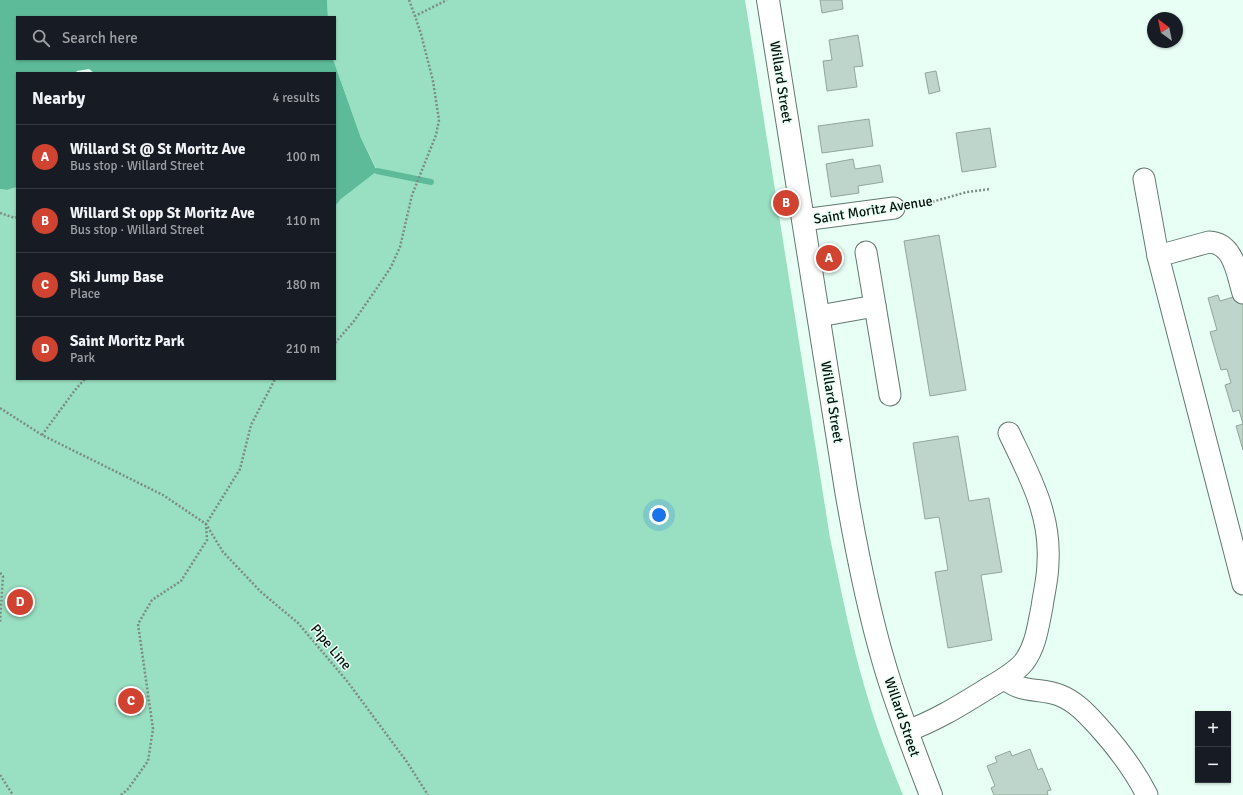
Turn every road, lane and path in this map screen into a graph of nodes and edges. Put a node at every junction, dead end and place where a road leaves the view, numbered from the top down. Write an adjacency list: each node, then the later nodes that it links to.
1 (409, 0): 4 (path)
2 (447, 0): 4 (path)
3 (768, 0): 10 (main road, Willard Street)
4 (415, 16): 16 (path)
5 (1144, 179): 12 (street)
6 (990, 189): 7 (path, Saint Moritz Avenue)
7 (894, 208): 10 (street, Saint Moritz Avenue)
8 (0, 213): 9 (path)
9 (16, 218)
10 (803, 220): 15 (main road, Willard Street)
11 (866, 252): 14 (street)
12 (1158, 256): 13 (street); 25 (street)
13 (1243, 293)
14 (875, 306): 15 (street); 19 (street)
15 (818, 316): 28 (main road, Willard Street)
16 (336, 342)
17 (84, 380): 22 (path)
18 (274, 380): 23 (path)
19 (890, 395)
20 (0, 408): 22 (path)
21 (1009, 433): 27 (street)
22 (42, 436): 23 (path)
23 (206, 524): 31 (path); 32 (path, Pipe Line)
24 (0, 573): 26 (path)
25 (1243, 584)
26 (0, 622)
27 (1005, 678): 28 (street); 34 (street)
28 (907, 731): 33 (main road, Willard Street)
29 (0, 775): 30 (path)
30 (13, 795)
31 (121, 795)
32 (428, 795)
33 (931, 795)
34 (1147, 795)

